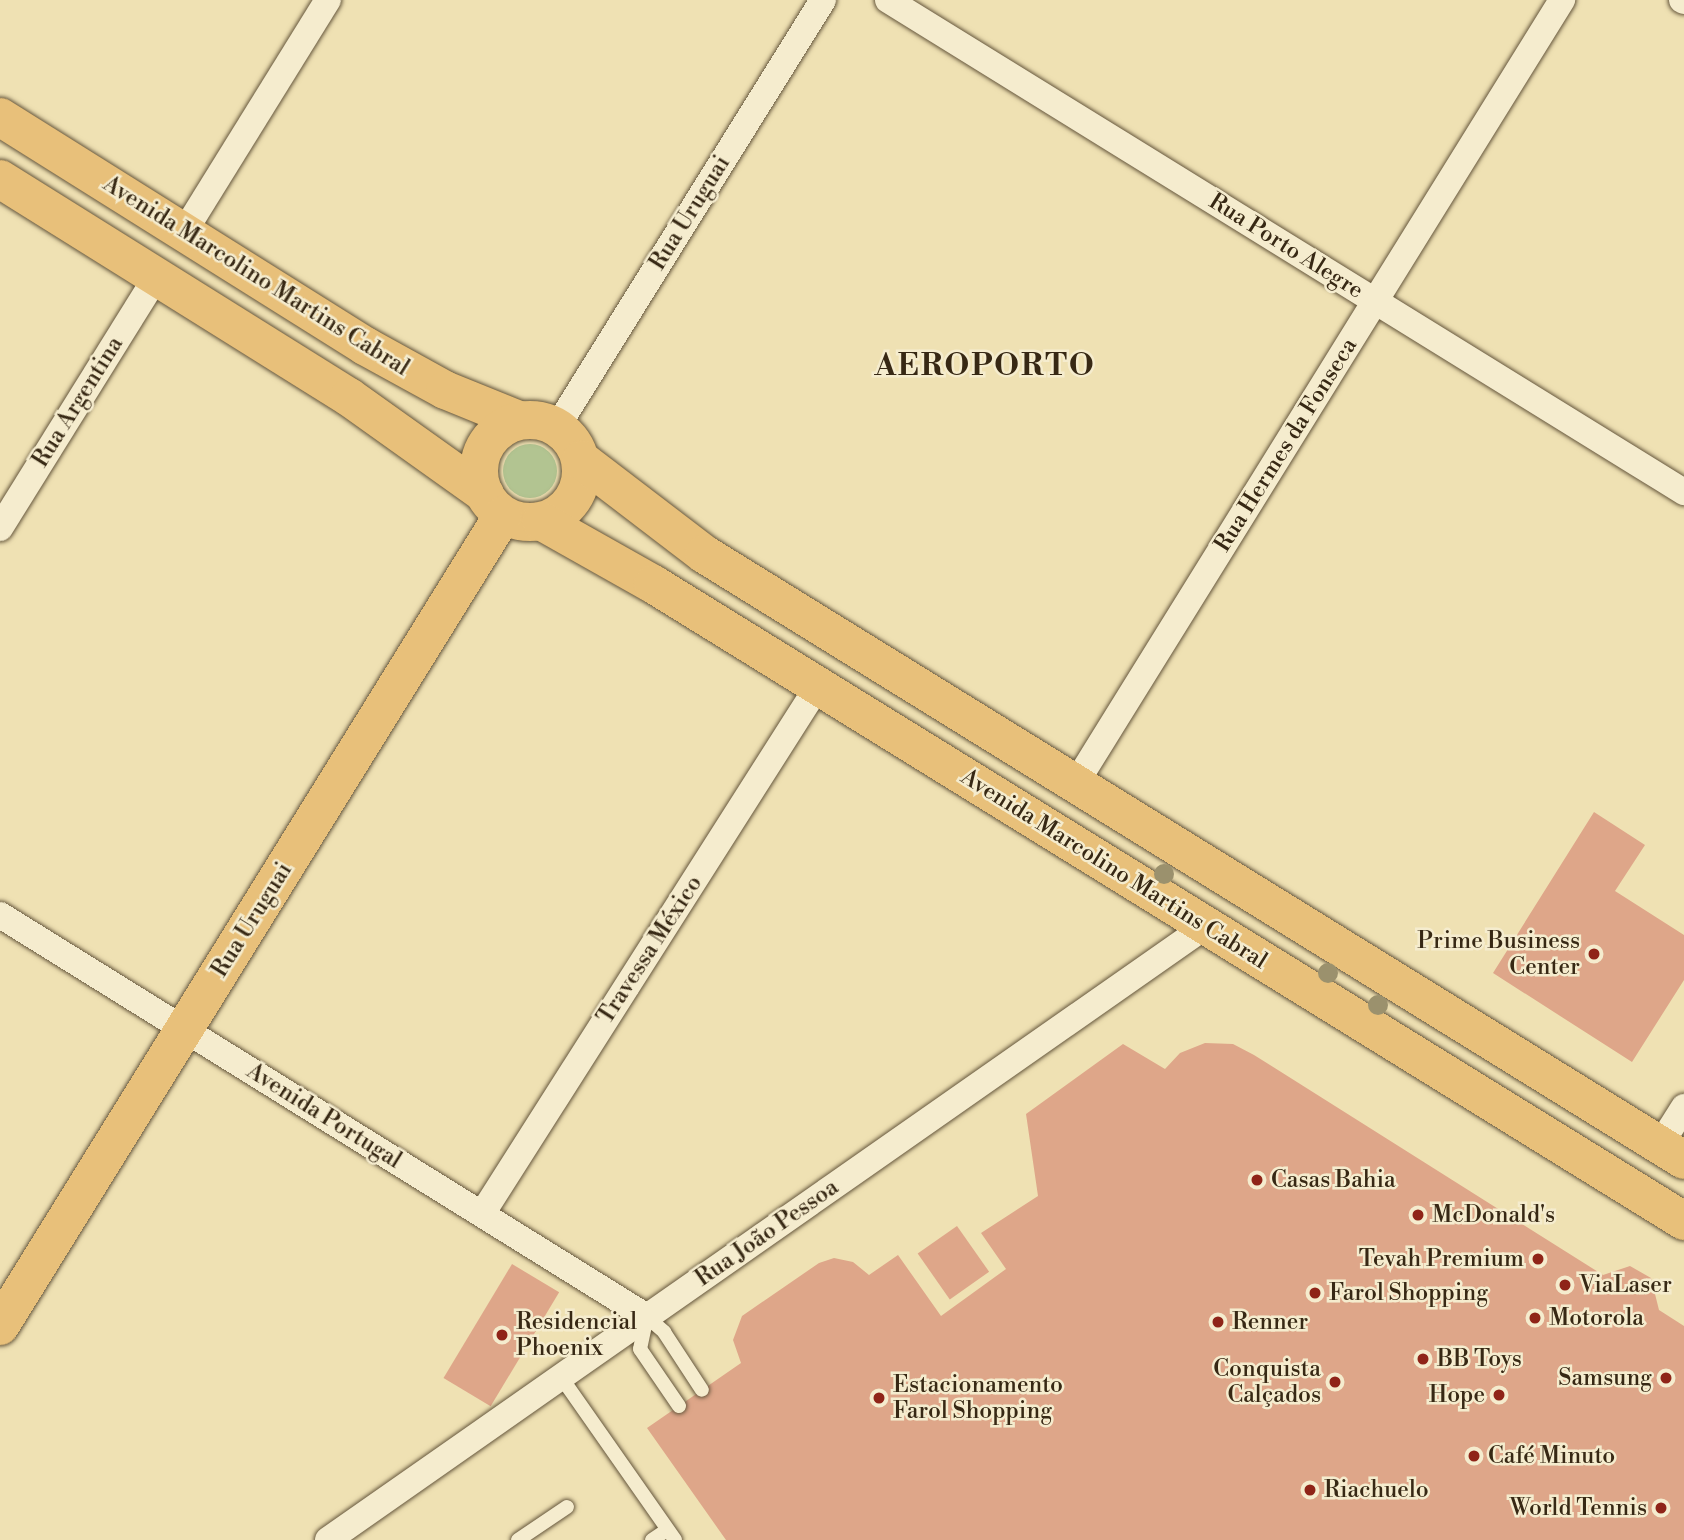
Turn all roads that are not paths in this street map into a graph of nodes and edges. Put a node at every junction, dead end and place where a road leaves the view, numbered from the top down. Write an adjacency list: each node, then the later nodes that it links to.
1 (328, 0): 7 (street)
2 (823, 0): 11 (street, Rua Uruguai)
3 (888, 0): 9 (street, Rua Porto Alegre)
4 (1562, 0): 9 (street, Rua Hermes da Fonseca)
5 (0, 117): 7 (main road, Avenida Marcolino Martins Cabral)
6 (0, 180): 8 (main road)
7 (184, 232): 10 (main road, Avenida Marcolino Martins Cabral)
8 (156, 277): 14 (main road); 16 (street, Rua Argentina)
9 (1375, 301): 13 (street, Rua Porto Alegre); 19 (street, Rua Hermes da Fonseca)
10 (519, 420): 11 (main road); 14 (main road)
11 (558, 427): 12 (main road)
12 (581, 460): 15 (main road); 19 (main road)
13 (1684, 492)
14 (494, 504): 15 (main road); 22 (main road, Rua Uruguai)
15 (541, 521): 17 (main road, Avenida Marcolino Martins Cabral)
16 (0, 528)
17 (818, 686): 18 (main road, Avenida Marcolino Martins Cabral); 25 (street, Travessa México)
18 (960, 773): 19 (main road); 21 (main road, Avenida Marcolino Martins Cabral)
19 (1076, 783): 24 (main road)
20 (0, 915): 22 (street, Avenida Portugal)
21 (1206, 926): 26 (main road, Avenida Marcolino Martins Cabral); 27 (street, Rua João Pessoa)
22 (184, 1030): 25 (street, Avenida Portugal); 28 (main road, Rua Uruguai)
23 (1684, 1107): 24 (street)
24 (1672, 1153)
25 (482, 1214): 27 (street, Avenida Portugal)
26 (1684, 1222)
27 (648, 1317): 29 (street, Rua João Pessoa); 30 (lane); 31 (lane)
28 (0, 1326)
29 (561, 1377): 33 (lane); 34 (street, Rua João Pessoa)
30 (702, 1390)
31 (679, 1406)
32 (567, 1507): 35 (lane)
33 (671, 1535): 36 (lane)
34 (328, 1540)
35 (518, 1540)
36 (652, 1540)

